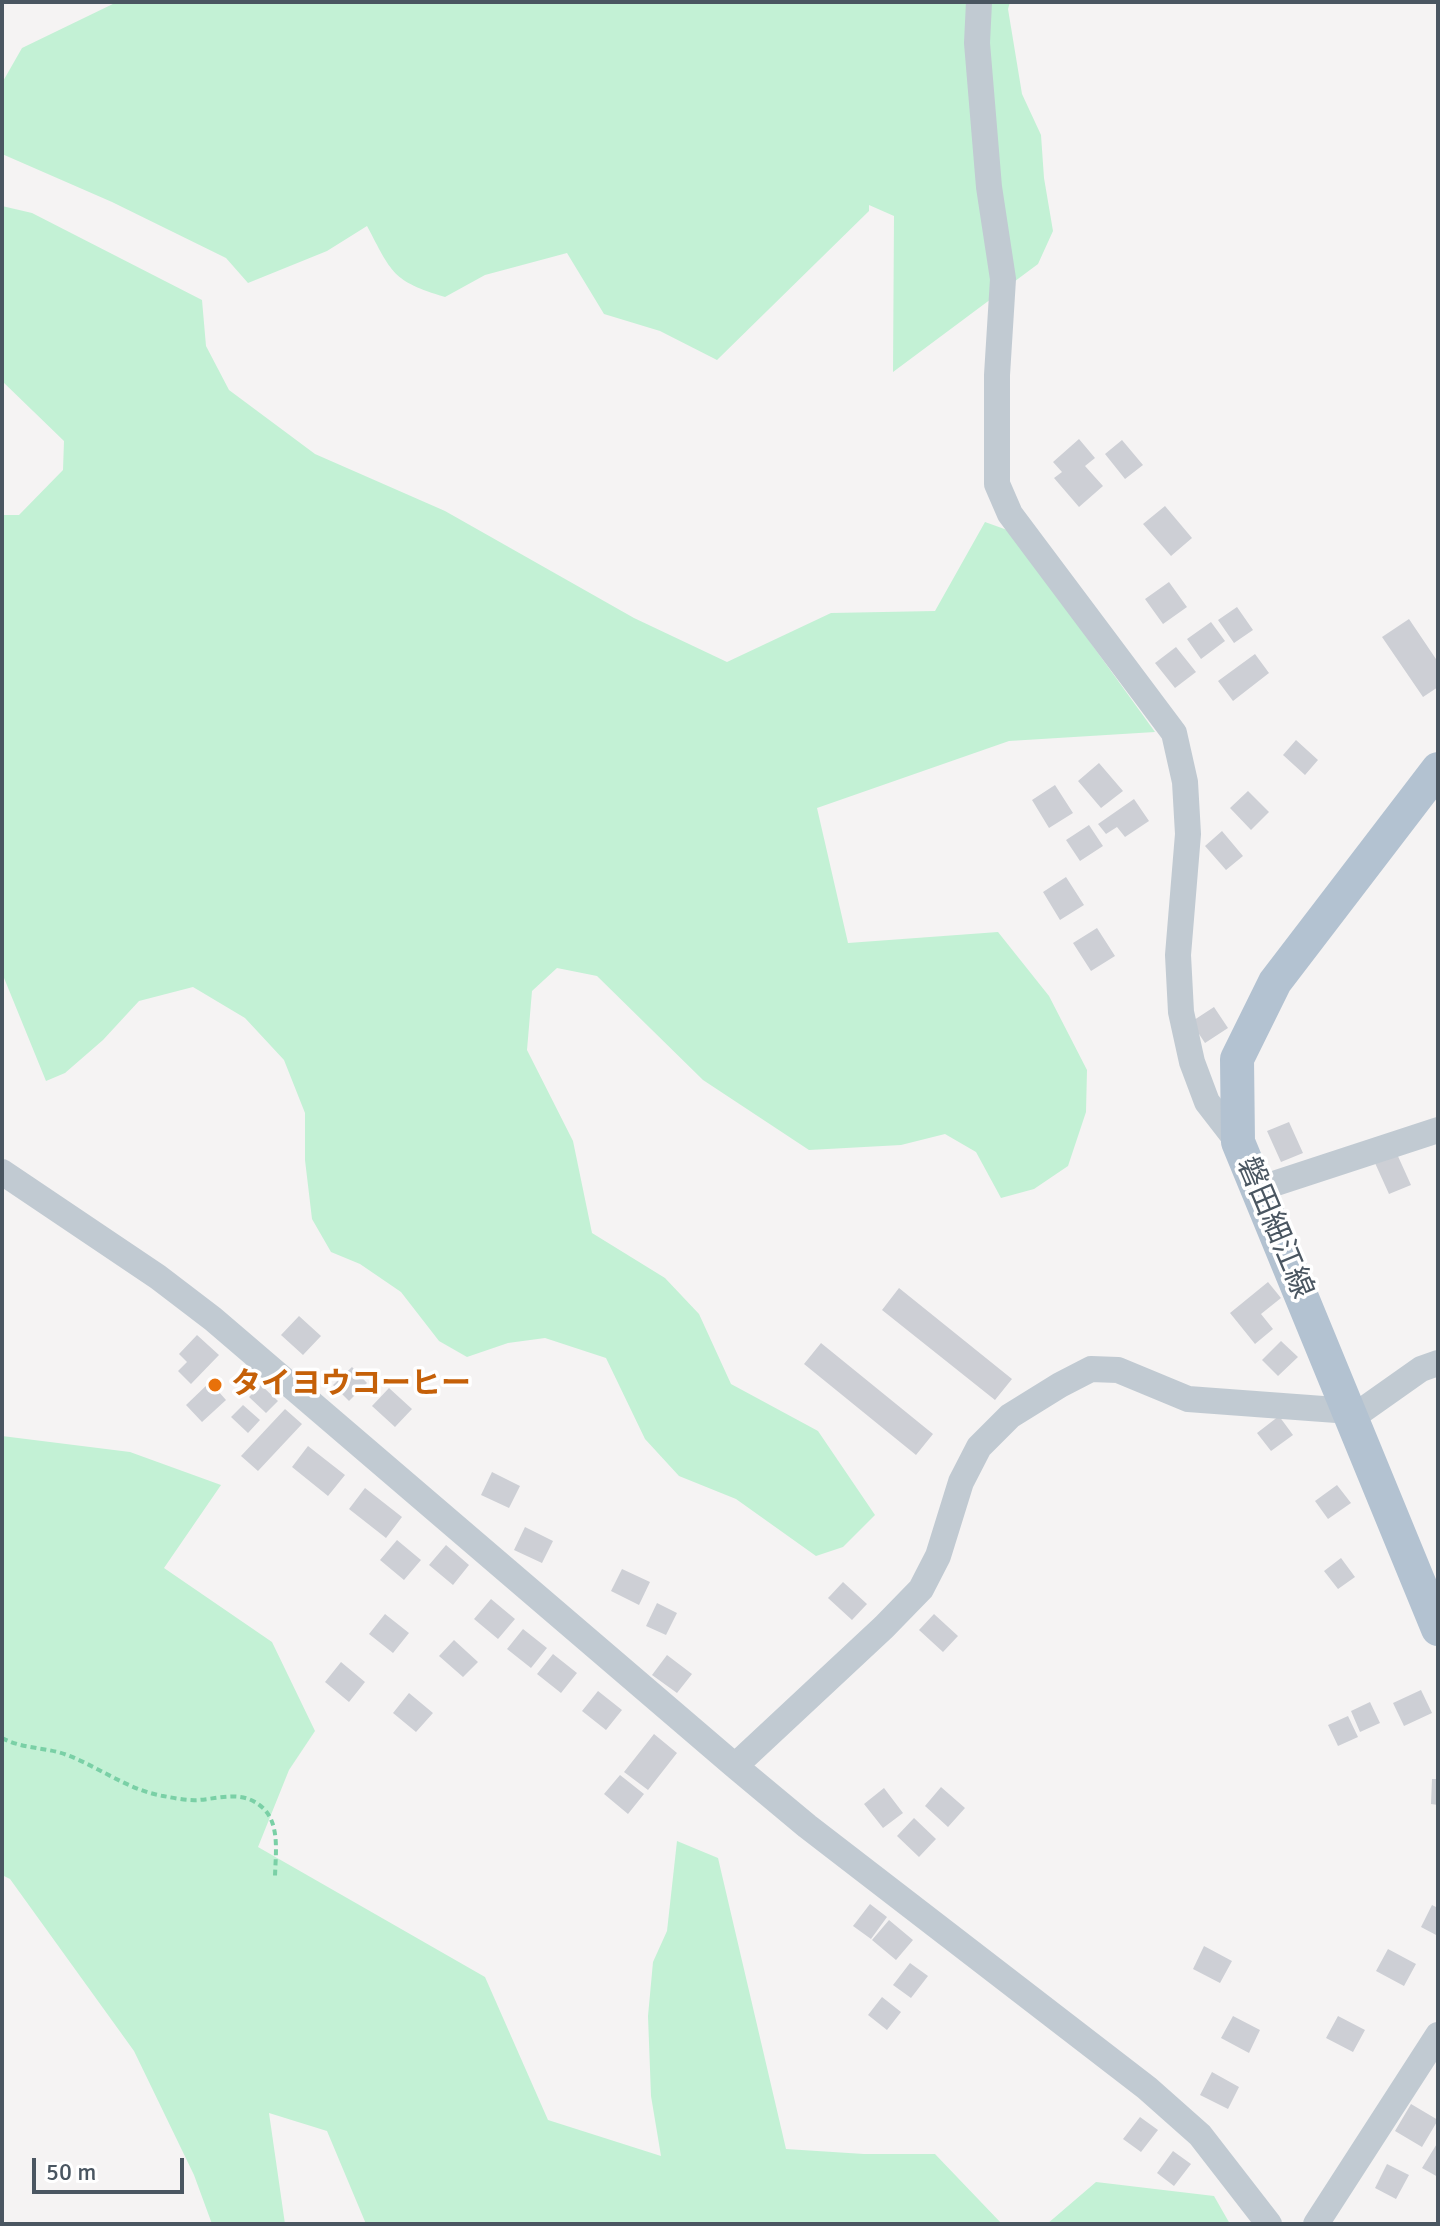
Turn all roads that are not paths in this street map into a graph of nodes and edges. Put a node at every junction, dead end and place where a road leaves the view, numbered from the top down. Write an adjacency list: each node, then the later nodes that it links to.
1 (979, 2): 4 (street)
2 (1438, 769): 4 (main road, 磐田細江線)
3 (1438, 1130): 6 (street)
4 (1238, 1142): 6 (main road, 磐田細江線)
5 (2, 1172): 10 (street)
6 (1258, 1189): 8 (main road, 磐田細江線)
7 (1438, 1363): 8 (street)
8 (1351, 1414): 9 (main road, 磐田細江線); 10 (street)
9 (1438, 1629)
10 (735, 1766): 12 (street)
11 (1438, 2035): 13 (street)
12 (1269, 2224)
13 (1316, 2224)

